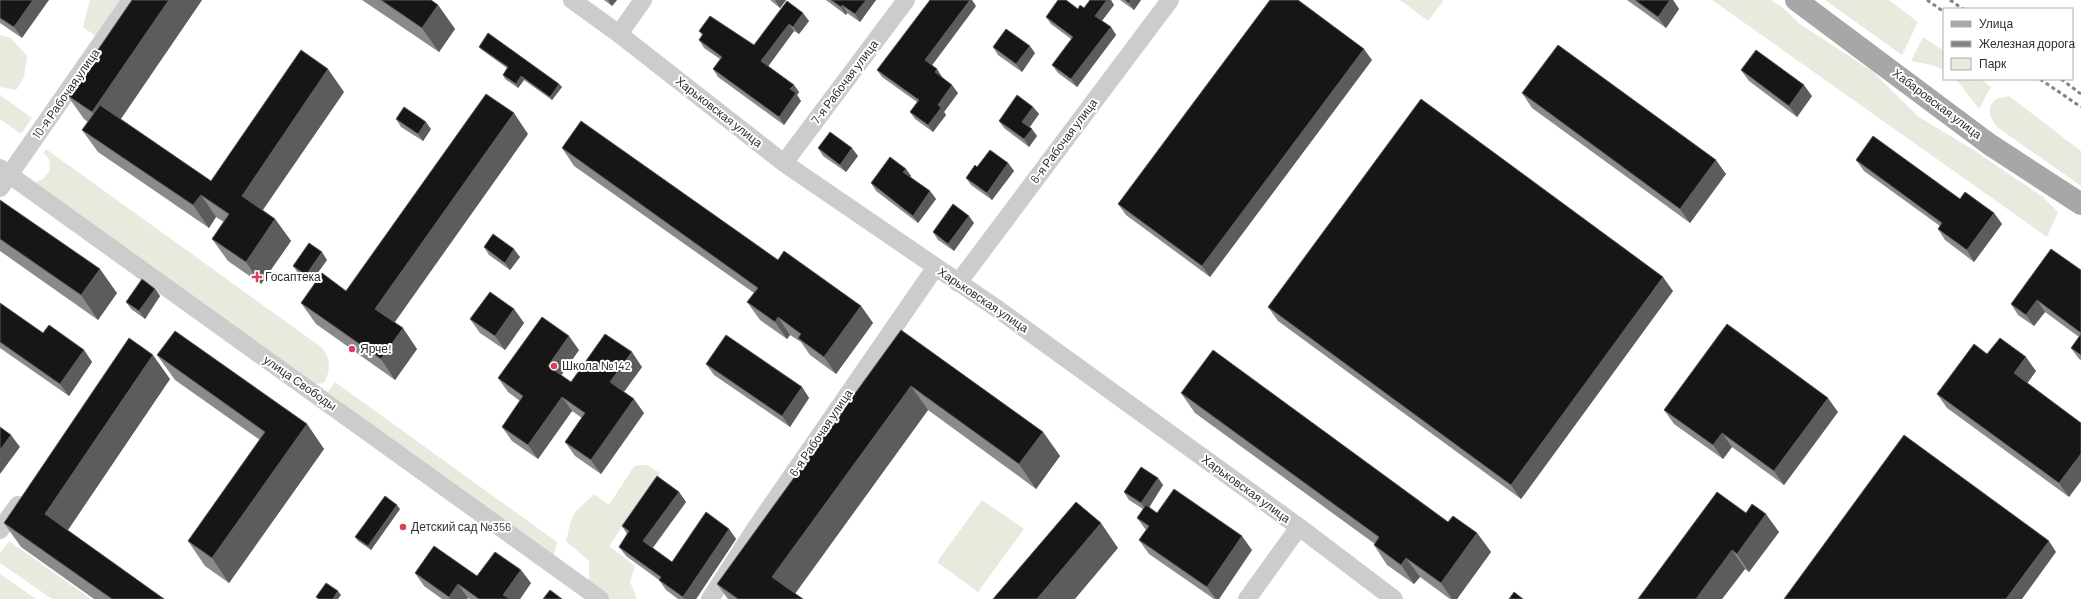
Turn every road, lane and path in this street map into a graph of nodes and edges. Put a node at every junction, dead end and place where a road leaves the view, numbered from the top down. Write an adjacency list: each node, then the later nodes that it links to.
1 (131, 0): 9 (street, 10-я Рабочая улица)
2 (572, 0): 7 (street, Харьковская улица)
3 (643, 0): 7 (street)
4 (906, 0): 8 (street, 7-я Рабочая улица)
5 (1170, 0): 12 (street, 6-я Рабочая улица)
6 (1796, 0): 10 (main road, Хабаровская улица)
7 (619, 34): 8 (street, Харьковская улица)
8 (784, 163): 11 (street, Харьковская улица)
9 (3, 177): 16 (street, улица Свободы)
10 (2081, 204)
11 (935, 268): 12 (street, Харьковская улица); 17 (street, 6-я Рабочая улица)
12 (958, 283): 15 (street, Харьковская улица)
13 (30, 488): 14 (street)
14 (2, 522)
15 (1299, 527): 18 (street); 19 (street, Харьковская улица)
16 (600, 599)
17 (710, 599)
18 (1247, 599)
19 (1394, 599)

